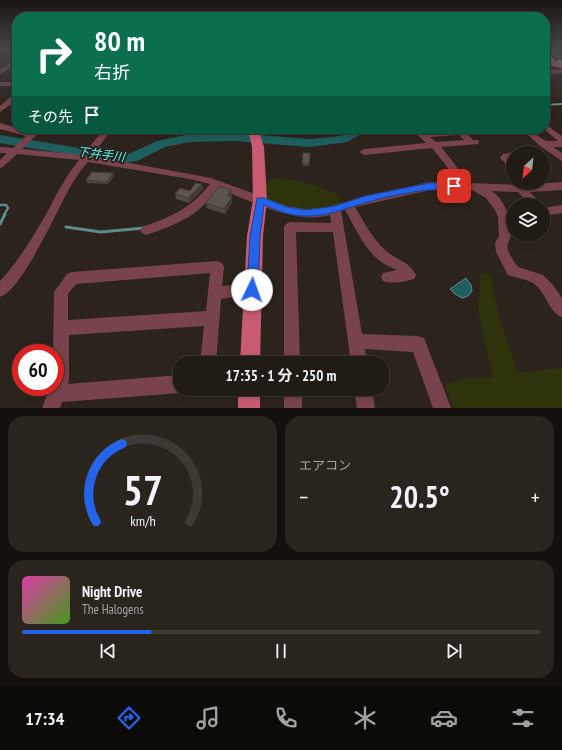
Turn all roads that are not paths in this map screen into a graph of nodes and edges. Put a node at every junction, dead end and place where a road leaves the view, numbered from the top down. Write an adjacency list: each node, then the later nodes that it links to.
1 (0, 84): 2 (street)
2 (12, 84)
3 (12, 100): 4 (street)
4 (0, 110)
5 (0, 126): 7 (street)
6 (550, 131): 14 (street)
7 (12, 133)
8 (14, 134): 15 (street)
9 (104, 134): 21 (street)
10 (421, 134): 18 (street)
11 (463, 134): 18 (street)
12 (255, 135): 31 (main road)
13 (532, 135): 16 (street)
14 (562, 140)
15 (26, 141): 19 (street); 21 (street); 23 (street)
16 (543, 144): 17 (street); 22 (street)
17 (562, 144)
18 (435, 146): 20 (street); 25 (street)
19 (0, 150)
20 (364, 152)
21 (87, 155): 24 (street); 39 (street)
22 (562, 158)
23 (0, 165)
24 (216, 183): 31 (street); 36 (street)
25 (468, 186): 28 (street); 32 (street); 41 (street)
26 (550, 186): 27 (street)
27 (562, 186)
28 (506, 188)
29 (522, 190): 30 (street)
30 (529, 198)
31 (260, 200): 32 (street); 38 (main road)
32 (341, 207): 35 (street); 37 (street)
33 (562, 209): 34 (street)
34 (550, 211)
35 (338, 228): 44 (street); 47 (street)
36 (146, 230)
37 (388, 277)
38 (252, 290): 40 (street); 46 (main road)
39 (0, 291)
40 (216, 293): 42 (street); 43 (street)
41 (562, 310)
42 (213, 318): 43 (street); 45 (street)
43 (61, 328): 53 (street)
44 (355, 341): 48 (street); 57 (street)
45 (209, 356)
46 (250, 356)
47 (292, 356)
48 (358, 356)
49 (173, 385): 53 (street)
50 (249, 396): 54 (main road)
51 (293, 396): 55 (street)
52 (364, 396): 56 (street)
53 (54, 401)
54 (249, 408)
55 (293, 408)
56 (366, 408)
57 (442, 408)

